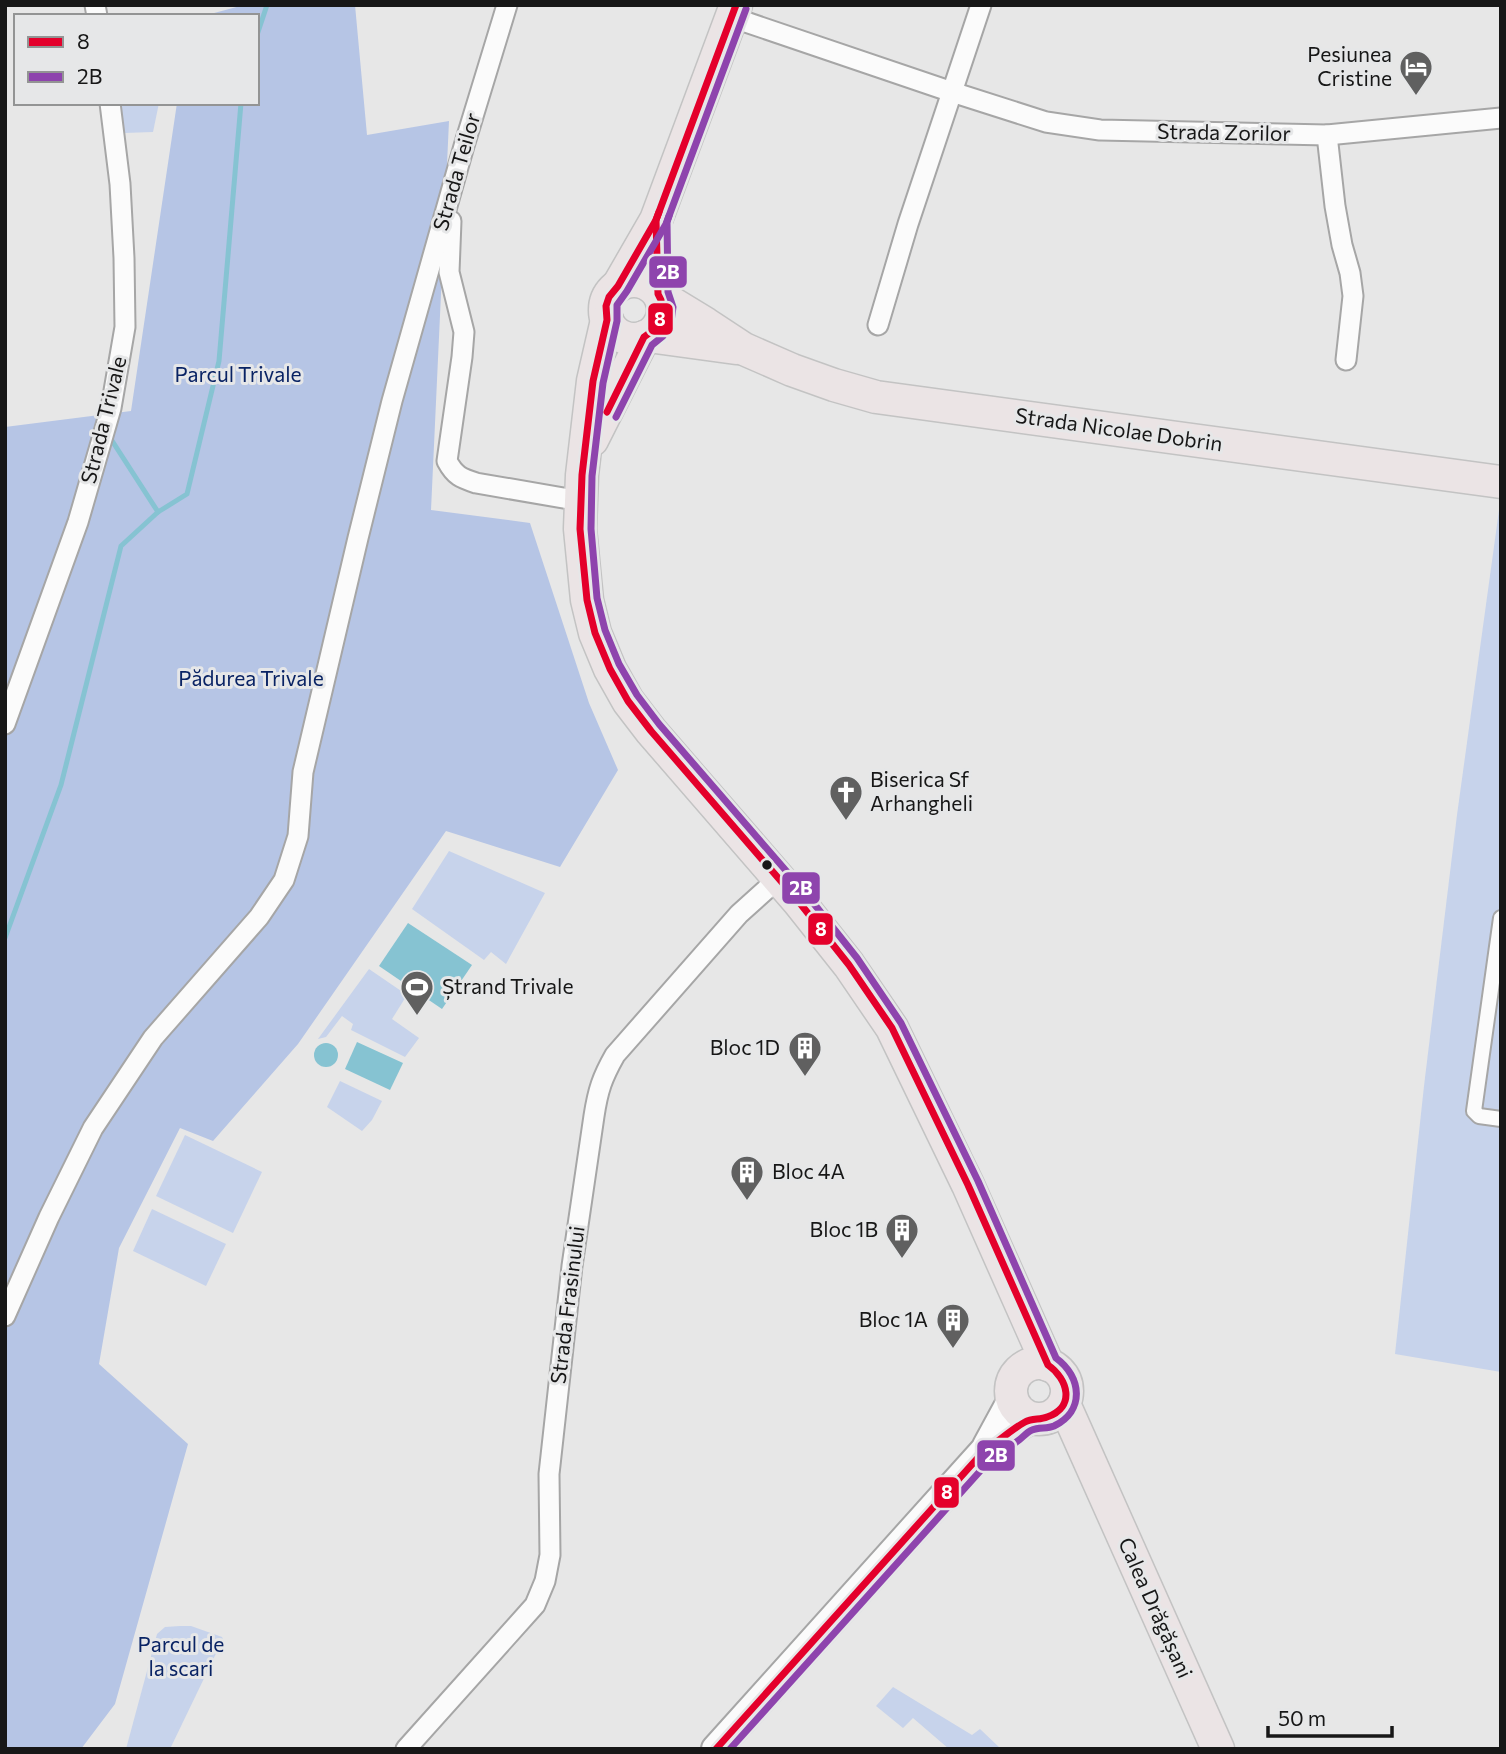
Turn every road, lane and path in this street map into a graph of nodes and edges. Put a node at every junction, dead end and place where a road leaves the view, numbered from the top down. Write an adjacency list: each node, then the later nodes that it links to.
1 (507, 5): 8 (street, Strada Teilor)
2 (981, 5): 4 (street)
3 (733, 11): 4 (street, Strada Zorilor); 9 (main road)
4 (953, 92): 7 (street, Strada Zorilor); 13 (street)
5 (110, 105): 20 (street, Strada Trivale)
6 (1501, 118): 7 (street, Strada Zorilor)
7 (1327, 135): 16 (street)
8 (452, 190): 19 (street); 24 (street, Strada Teilor)
9 (656, 219): 10 (main road); 11 (main road)
10 (618, 286): 11 (main road); 12 (main road)
11 (659, 295): 14 (main road); 15 (main road, Strada Nicolae Dobrin)
12 (607, 320): 14 (main road); 17 (main road)
13 (878, 326)
14 (646, 337): 15 (main road, Strada Nicolae Dobrin); 17 (main road)
15 (744, 349): 18 (main road, Strada Nicolae Dobrin)
16 (1346, 360)
17 (584, 453): 19 (main road)
18 (1501, 482)
19 (581, 501): 21 (main road)
20 (5, 724)
21 (779, 878): 25 (main road); 27 (street, Strada Frasinului)
22 (1501, 918): 23 (street)
23 (1501, 1119)
24 (5, 1316)
25 (1035, 1366): 26 (main road); 26 (main road)
26 (1038, 1410): 28 (main road); 29 (main road, Calea Drăgășani)
27 (406, 1749)
28 (716, 1749)
29 (1218, 1749)

